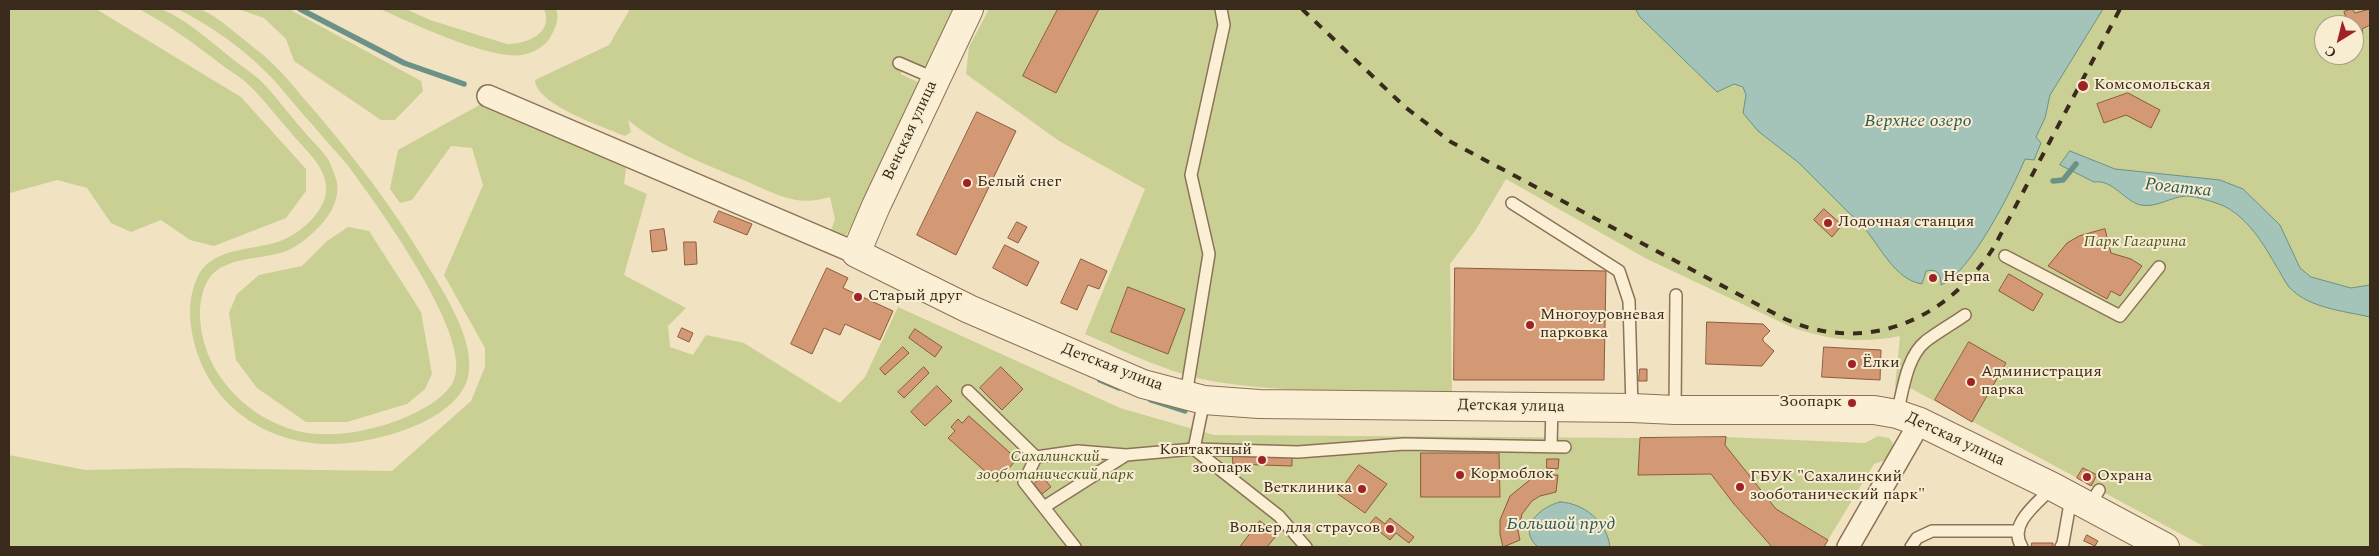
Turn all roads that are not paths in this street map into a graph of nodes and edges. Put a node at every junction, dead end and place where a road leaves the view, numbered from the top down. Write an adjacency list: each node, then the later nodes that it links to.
1 (969, 9): 4 (street, Венская улица)
2 (1221, 9): 13 (lane)
3 (899, 63): 4 (lane)
4 (936, 79): 7 (street, Венская улица)
5 (488, 96): 7 (street)
6 (1512, 204): 15 (lane)
7 (856, 253): 13 (street, Детская улица)
8 (2005, 256): 9 (lane)
9 (2159, 267)
10 (1676, 296): 16 (lane)
11 (1965, 315): 17 (lane)
12 (968, 391): 22 (lane)
13 (1195, 398): 14 (street, Детская улица); 20 (lane)
14 (1552, 408): 15 (street, Детская улица); 18 (lane)
15 (1632, 408): 16 (street, Детская улица)
16 (1674, 410): 17 (street, Детская улица)
17 (1909, 418): 23 (street, Детская улица); 29 (street)
18 (1551, 446): 19 (lane); 20 (lane)
19 (1565, 446)
20 (1194, 449): 21 (lane); 28 (lane)
21 (1126, 455): 22 (lane); 24 (lane)
22 (1036, 457): 24 (lane)
23 (2078, 495): 25 (lane); 26 (lane); 32 (street, Детская улица)
24 (1044, 507): 27 (lane)
25 (2018, 531): 30 (lane); 31 (lane)
26 (2065, 546)
27 (1075, 547)
28 (1306, 547)
29 (1848, 547)
30 (1911, 547)
31 (2022, 547)
32 (2165, 547)

